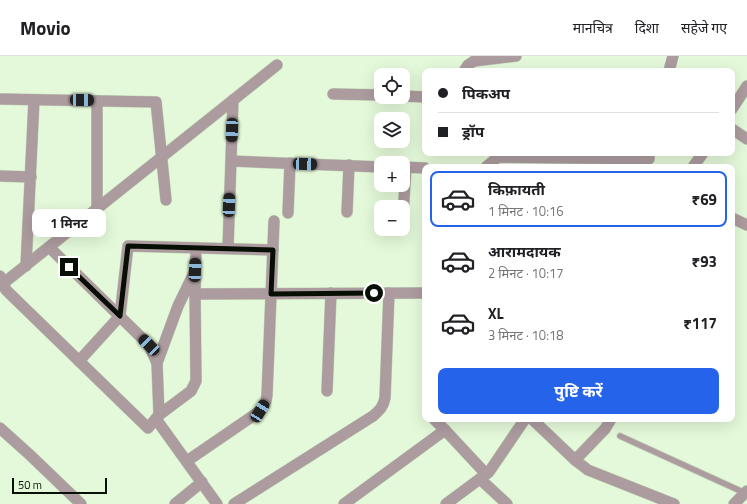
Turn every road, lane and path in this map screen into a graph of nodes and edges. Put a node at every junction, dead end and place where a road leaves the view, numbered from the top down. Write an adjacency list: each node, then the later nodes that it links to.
1 (516, 56): 4 (street)
2 (673, 56): 5 (street)
3 (277, 64): 13 (street)
4 (466, 68)
5 (670, 68)
6 (747, 86): 15 (street)
7 (333, 94): 8 (street)
8 (374, 95)
9 (410, 96): 10 (street)
10 (422, 97)
11 (0, 99): 12 (street)
12 (34, 100): 14 (street); 30 (street)
13 (233, 100): 19 (street); 20 (street)
14 (98, 101): 19 (street); 32 (street)
15 (735, 104)
16 (735, 131): 17 (street)
17 (747, 139)
18 (649, 156): 22 (street)
19 (162, 157): 31 (street); 32 (street)
20 (231, 161): 23 (street); 40 (street)
21 (530, 162): 22 (street); 24 (street)
22 (588, 163)
23 (290, 164): 25 (street); 34 (street)
24 (490, 164)
25 (349, 165): 26 (street); 33 (street)
26 (374, 166)
27 (410, 167): 28 (street)
28 (422, 168)
29 (0, 176): 30 (street)
30 (31, 177): 42 (street)
31 (166, 200)
32 (97, 208): 38 (street)
33 (347, 212)
34 (288, 213)
35 (735, 219): 37 (street)
36 (274, 221): 41 (street)
37 (747, 225)
38 (49, 247): 42 (street); 50 (street)
39 (196, 248): 40 (street); 43 (street); 50 (street)
40 (228, 248): 41 (street)
41 (273, 250): 49 (street)
42 (26, 266): 44 (street)
43 (195, 270): 48 (street); 52 (street)
44 (1, 282): 51 (street)
45 (331, 293): 46 (street); 49 (street); 53 (street)
46 (389, 293): 47 (street); 70 (street)
47 (422, 293)
48 (195, 294): 49 (street); 54 (street)
49 (271, 294): 63 (street)
50 (120, 316): 51 (street); 52 (street)
51 (79, 360): 54 (street)
52 (157, 363): 54 (street)
53 (327, 391)
54 (158, 417): 63 (street)
55 (437, 422): 60 (street)
56 (523, 422): 64 (street)
57 (535, 422): 62 (street)
58 (610, 422): 62 (street)
59 (0, 428): 67 (street)
60 (445, 430): 64 (street); 71 (street)
61 (620, 436): 66 (lane)
62 (575, 460): 74 (street)
63 (187, 462): 65 (street)
64 (483, 477): 72 (street); 73 (street)
65 (202, 482): 68 (street); 69 (street)
66 (746, 492): 75 (street)
67 (81, 504)
68 (175, 504)
69 (217, 504)
70 (234, 504)
71 (344, 504)
72 (446, 504)
73 (507, 504)
74 (674, 504)
75 (734, 504)

